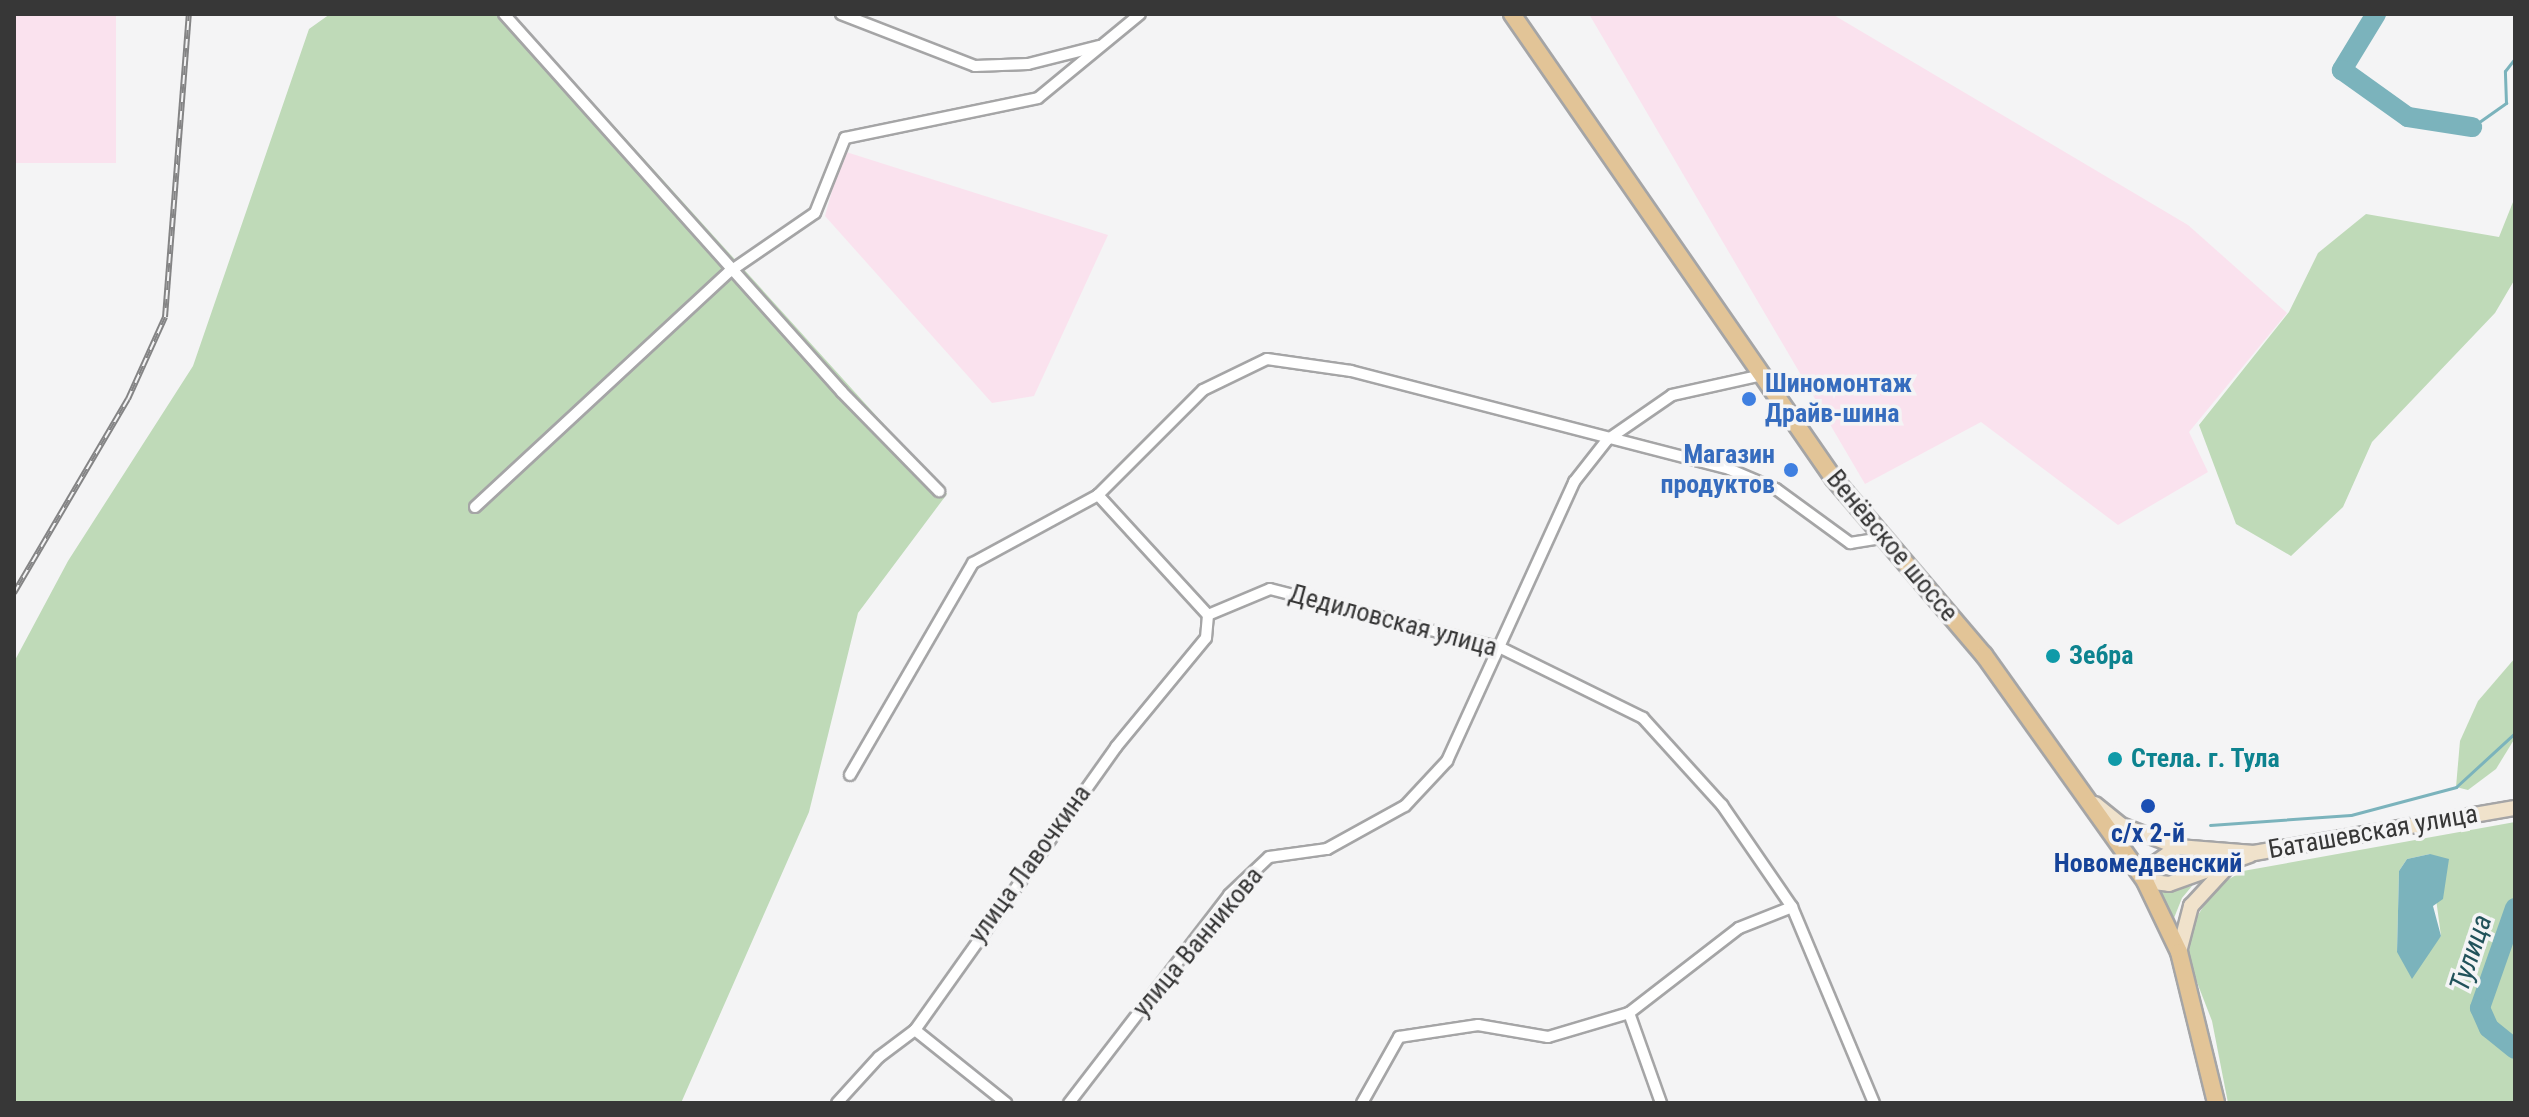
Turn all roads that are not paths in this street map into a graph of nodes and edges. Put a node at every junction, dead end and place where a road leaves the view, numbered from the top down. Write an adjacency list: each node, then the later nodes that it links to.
1 (504, 14): 6 (street)
2 (841, 14): 5 (street)
3 (1140, 14): 5 (street)
4 (1512, 14): 7 (main road, Венёвское шоссе)
5 (1104, 44): 6 (street)
6 (733, 269): 9 (street); 11 (street)
7 (1762, 375): 8 (street, улица Ванникова); 12 (main road, Венёвское шоссе)
8 (1607, 440): 10 (street); 12 (street); 14 (street, улица Ванникова)
9 (939, 491)
10 (1098, 495): 13 (street); 15 (street)
11 (475, 507)
12 (1883, 538): 16 (main road, Венёвское шоссе)
13 (1208, 615): 14 (street, Дедиловская улица); 25 (street, улица Лавочкина)
14 (1501, 648): 22 (street, Дедиловская улица); 28 (street, улица Ванникова)
15 (850, 775)
16 (2084, 793): 18 (main road); 21 (main road, Венёвское шоссе)
17 (2515, 808): 19 (main road, Баташевская улица)
18 (2178, 847): 19 (main road); 21 (main road)
19 (2254, 853): 20 (main road)
20 (2232, 863): 21 (main road); 23 (main road)
21 (2145, 881): 23 (main road, Венёвское шоссе)
22 (1792, 907): 24 (street); 31 (street, Дедиловская улица)
23 (2179, 952): 32 (main road, Венёвское шоссе)
24 (1629, 1013): 29 (street); 30 (street)
25 (915, 1030): 26 (street, улица Лавочкина); 27 (street)
26 (837, 1103)
27 (1006, 1103)
28 (1069, 1103)
29 (1362, 1103)
30 (1661, 1103)
31 (1874, 1103)
32 (2216, 1103)

